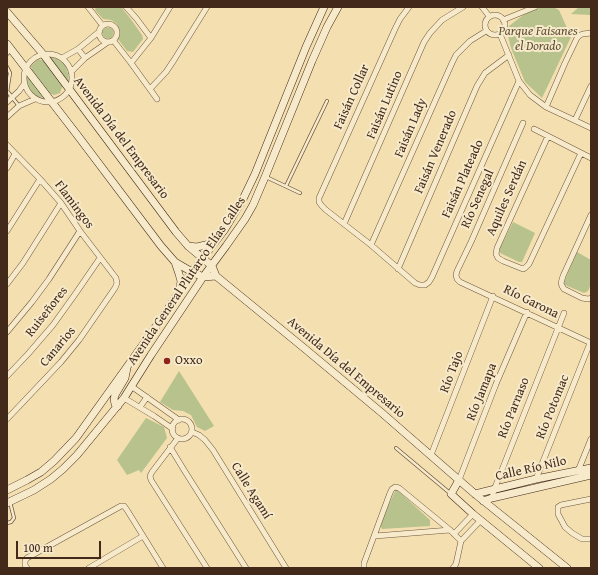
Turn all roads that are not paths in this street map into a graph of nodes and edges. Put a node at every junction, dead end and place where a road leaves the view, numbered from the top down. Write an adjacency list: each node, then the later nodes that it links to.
1 (126, 7): 18 (street)
2 (206, 7): 36 (street)
3 (324, 7): 30 (street, Avenida General Plutarco Elías Calles)
4 (338, 7): 34 (street, Avenida General Plutarco Elías Calles)
5 (409, 7): 63 (street, Faisán Collar)
6 (463, 7): 63 (street, Faisán Lutino)
7 (482, 7): 12 (street)
8 (535, 7): 13 (street)
9 (90, 8): 14 (street)
10 (169, 8): 18 (street)
11 (7, 12): 22 (street, Avenida Día del Empresario)
12 (489, 16): 13 (street); 15 (street)
13 (503, 20): 17 (street)
14 (101, 29): 19 (street); 19 (street); 21 (street)
15 (486, 31): 17 (street); 67 (street, Faisán Lady)
16 (590, 33): 45 (street)
17 (500, 34): 23 (street)
18 (151, 38): 26 (street)
19 (111, 41): 25 (street); 26 (street)
20 (9, 49): 28 (street)
21 (78, 49): 24 (street); 25 (street)
22 (43, 54): 24 (street); 28 (street); 35 (street, Avenida Día del Empresario)
23 (508, 55): 31 (street); 73 (street, Faisán Venerado)
24 (62, 58): 29 (street)
25 (85, 58): 29 (street)
26 (131, 63): 36 (street)
27 (7, 67): 37 (lane)
28 (25, 68): 32 (street); 42 (street)
29 (72, 72): 35 (street)
30 (294, 75): 34 (street); 66 (street, Avenida General Plutarco Elías Calles)
31 (519, 81): 45 (street); 73 (street, Faisán Plateado)
32 (24, 84): 38 (street); 39 (street)
33 (591, 86): 47 (street)
34 (301, 87): 57 (street, Avenida General Plutarco Elías Calles)
35 (69, 89): 42 (street); 68 (street, Avenida Día del Empresario)
36 (150, 89): 40 (street)
37 (7, 92): 38 (lane)
38 (12, 97): 41 (street); 44 (lane)
39 (35, 99): 42 (street); 44 (street)
40 (157, 99)
41 (7, 102)
42 (52, 102): 71 (street)
43 (327, 102): 59 (lane)
44 (19, 106): 46 (street)
45 (546, 107): 47 (street)
46 (7, 117)
47 (575, 120): 49 (street)
48 (523, 123): 77 (street, Río Senegal)
49 (591, 128)
50 (534, 129): 51 (street)
51 (548, 136): 53 (street); 53 (street, Aquiles Serdán)
52 (7, 145): 54 (street, Flamingos)
53 (581, 153): 55 (street)
54 (15, 154): 56 (street); 58 (street, Flamingos)
55 (591, 158)
56 (7, 168)
57 (265, 177): 59 (lane); 72 (street, Avenida General Plutarco Elías Calles)
58 (40, 179): 61 (street, Flamingos); 64 (street)
59 (286, 186): 60 (lane)
60 (300, 193)
61 (61, 203): 65 (street, Flamingos); 79 (street)
62 (591, 215): 82 (street)
63 (344, 224): 67 (street)
64 (7, 231)
65 (80, 231): 69 (street, Flamingos); 86 (street)
66 (214, 243): 68 (street); 70 (street, Avenida General Plutarco Elías Calles)
67 (372, 245): 73 (street)
68 (188, 246): 70 (street, Avenida Día del Empresario)
69 (100, 258): 78 (street, Flamingos); 89 (street, Ruiseñores)
70 (203, 259): 72 (street, Avenida Día del Empresario); 74 (street, Avenida General Plutarco Elías Calles)
71 (175, 262): 74 (street); 80 (street)
72 (212, 266): 75 (street, Avenida Día del Empresario); 76 (street, Avenida General Plutarco Elías Calles)
73 (398, 269)
74 (192, 272): 76 (street); 80 (street, Avenida General Plutarco Elías Calles)
75 (216, 276): 76 (street); 103 (street, Avenida Día del Empresario)
76 (203, 277): 90 (street, Avenida General Plutarco Elías Calles)
77 (460, 282): 81 (street, Río Garona)
78 (117, 283): 95 (street, Canarios)
79 (7, 284)
80 (180, 291): 88 (street, Avenida General Plutarco Elías Calles)
81 (493, 296): 83 (street, Río Garona); 103 (street, Río Tajo)
82 (591, 298)
83 (527, 312): 85 (street, Río Garona); 108 (street, Río Jamapa)
84 (564, 313): 85 (street, Río Parnaso)
85 (558, 328): 87 (street, Río Garona); 110 (street, Río Parnaso)
86 (7, 332)
87 (591, 343): 107 (street, Río Potomac)
88 (127, 366): 93 (street); 109 (street, Avenida General Plutarco Elías Calles)
89 (7, 376)
90 (132, 386): 91 (street, Avenida General Plutarco Elías Calles); 92 (street)
91 (124, 398): 93 (street, Avenida General Plutarco Elías Calles); 94 (street)
92 (147, 398): 94 (street); 96 (street)
93 (118, 406): 116 (street, Avenida General Plutarco Elías Calles)
94 (140, 407): 97 (street)
95 (7, 419)
96 (179, 420): 97 (street); 98 (street)
97 (172, 429): 99 (street)
98 (192, 432): 99 (street); 131 (street, Calle Agamí)
99 (178, 438): 101 (street)
100 (591, 439): 105 (street)
101 (170, 447): 129 (street); 130 (street)
102 (396, 448): 111 (lane)
103 (431, 455): 108 (street, Avenida Día del Empresario)
104 (591, 468): 105 (street, Calle Río Nilo)
105 (578, 471): 107 (street, Calle Río Nilo)
106 (591, 475): 113 (street, Calle Río Nilo)
107 (536, 479): 110 (street, Calle Río Nilo)
108 (459, 480): 111 (street); 112 (street, Avenida Día del Empresario)
109 (7, 490)
110 (494, 490): 112 (street, Calle Río Nilo); 113 (street, Río Parnaso)
111 (451, 494): 117 (street)
112 (475, 494): 115 (street, Avenida Día del Empresario)
113 (492, 498): 115 (street, Calle Río Nilo)
114 (591, 499): 124 (street)
115 (483, 501): 135 (street, Avenida Día del Empresario)
116 (9, 502): 119 (lane)
117 (473, 514): 118 (street); 121 (street)
118 (481, 520): 125 (street); 134 (street)
119 (7, 523)
120 (450, 530): 121 (street); 123 (street); 123 (street)
121 (454, 534): 125 (street)
122 (143, 536): 126 (street); 127 (street); 128 (street)
123 (375, 536): 132 (street)
124 (591, 539)
125 (461, 542): 133 (street)
126 (27, 568)
127 (89, 568)
128 (163, 568)
129 (207, 568)
130 (246, 568)
131 (286, 568)
132 (364, 568)
133 (452, 568)
134 (539, 568)
135 (567, 568)

